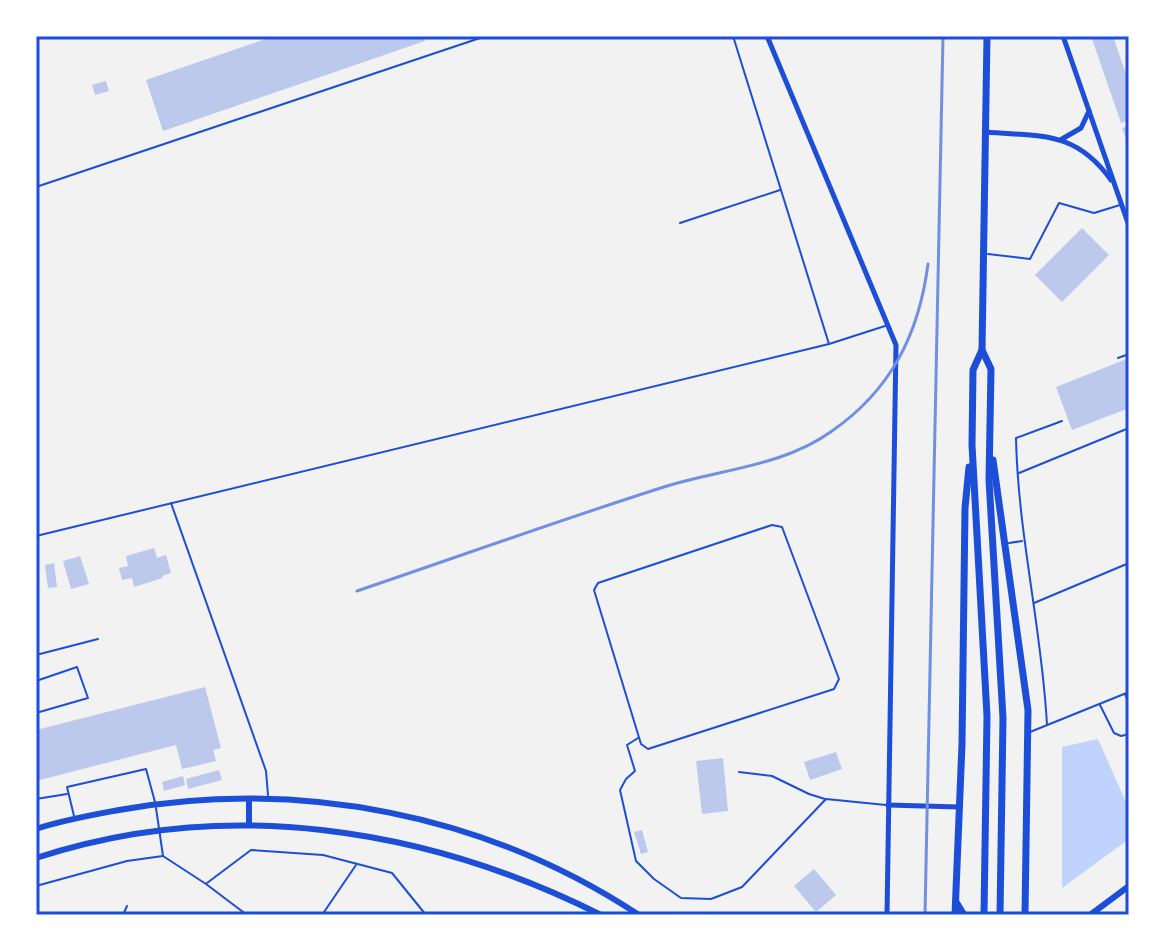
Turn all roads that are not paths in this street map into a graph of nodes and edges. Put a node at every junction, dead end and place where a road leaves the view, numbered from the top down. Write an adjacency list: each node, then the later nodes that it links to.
1 (486, 36): 9 (lane)
2 (733, 36): 11 (lane)
3 (767, 36): 16 (street)
4 (987, 36): 7 (main road)
5 (1063, 36): 6 (street)
6 (1089, 111): 8 (street); 10 (street)
7 (986, 132): 8 (street); 15 (main road)
8 (1061, 139): 10 (street)
9 (36, 187)
10 (1116, 187): 12 (street)
11 (781, 190): 13 (lane); 17 (lane)
12 (1122, 204): 14 (street); 15 (lane)
13 (680, 223)
14 (1129, 226)
15 (984, 253): 18 (main road)
16 (888, 325): 17 (lane); 50 (street)
17 (829, 344): 26 (lane)
18 (982, 350): 23 (main road); 24 (main road)
19 (1129, 354): 20 (lane)
20 (1118, 358)
21 (1062, 421): 25 (lane)
22 (1129, 428): 25 (lane)
23 (989, 433): 29 (main road); 75 (main road)
24 (972, 445): 51 (main road); 74 (main road)
25 (1017, 473): 28 (lane)
26 (170, 501): 27 (lane); 45 (lane)
27 (36, 536)
28 (1023, 540): 29 (lane); 31 (lane)
29 (1006, 544): 40 (main road)
30 (1129, 563): 31 (lane)
31 (1034, 603): 39 (lane)
32 (98, 639): 33 (lane)
33 (36, 655)
34 (36, 681): 38 (lane)
35 (1127, 693): 36 (lane); 37 (lane)
36 (1100, 704): 39 (lane); 41 (lane)
37 (1129, 704)
38 (36, 713)
39 (1047, 725): 40 (lane)
40 (1029, 732): 63 (main road)
41 (1129, 734)
42 (639, 738): 42 (lane); 48 (lane)
43 (739, 772): 48 (lane)
44 (69, 794): 46 (lane); 49 (lane); 52 (lane)
45 (268, 798): 47 (main road); 70 (main road)
46 (36, 799)
47 (249, 799): 49 (main road); 53 (main road)
48 (826, 799): 50 (lane)
49 (155, 804): 52 (main road); 55 (lane)
50 (888, 805): 51 (street); 71 (street)
51 (959, 807): 62 (main road)
52 (75, 819): 54 (main road)
53 (249, 825): 55 (main road); 69 (main road)
54 (36, 829)
55 (160, 831): 56 (lane); 57 (main road)
56 (163, 856): 59 (lane); 60 (lane)
57 (36, 858)
58 (357, 864): 59 (lane); 67 (lane); 68 (lane)
59 (206, 884): 66 (lane)
60 (36, 886)
61 (1129, 886): 78 (main road)
62 (955, 900): 72 (main road); 73 (main road)
63 (1025, 904): 76 (main road); 77 (main road)
64 (127, 906): 65 (lane)
65 (123, 915)
66 (247, 915)
67 (322, 915)
68 (426, 915)
69 (601, 915)
70 (639, 915)
71 (887, 915)
72 (955, 915)
73 (964, 915)
74 (984, 915)
75 (1000, 915)
76 (1018, 915)
77 (1028, 915)
78 (1090, 915)

